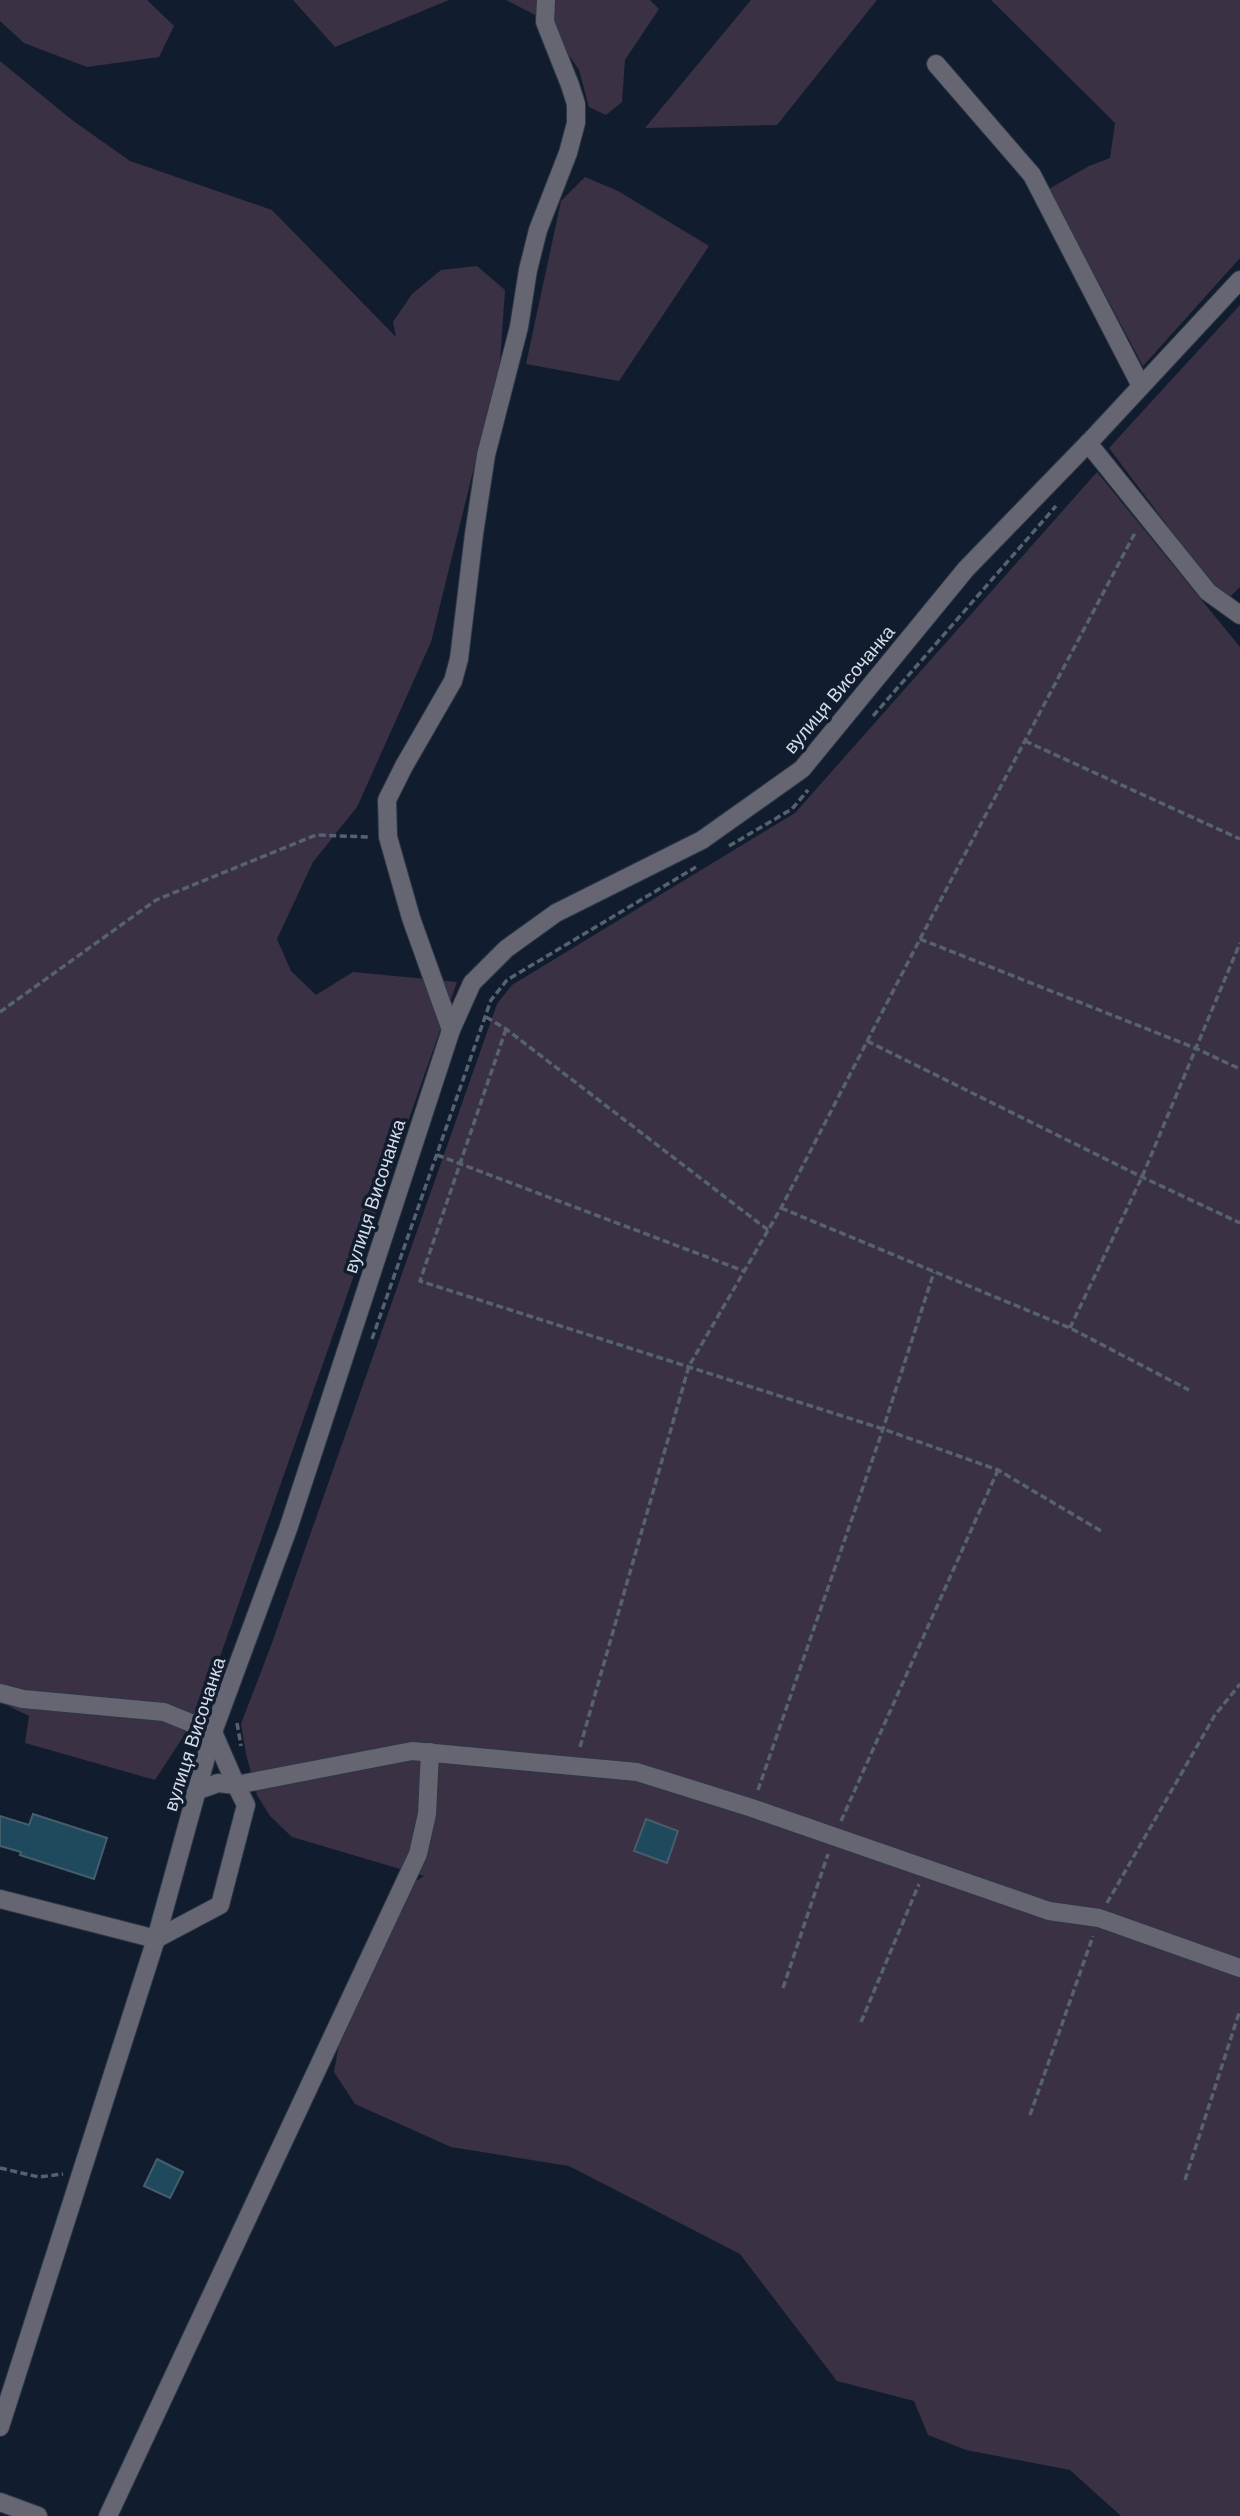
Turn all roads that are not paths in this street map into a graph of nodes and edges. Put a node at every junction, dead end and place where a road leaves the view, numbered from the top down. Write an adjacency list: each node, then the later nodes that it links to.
1 (546, 0): 7 (street)
2 (936, 64): 4 (street)
3 (1240, 280): 4 (street, вулиця Височанка)
4 (1141, 386): 5 (street, вулиця Височанка)
5 (1088, 443): 6 (street); 7 (street, вулиця Височанка)
6 (1240, 615)
7 (451, 1030): 9 (street, вулиця Височанка)
8 (0, 1693): 9 (street)
9 (213, 1732): 11 (street); 12 (street, вулиця Височанка)
10 (430, 1752): 11 (street); 15 (street); 19 (street)
11 (243, 1784): 12 (street); 14 (street)
12 (196, 1791): 14 (street, вулиця Височанка)
13 (0, 1899): 14 (street)
14 (156, 1939): 16 (street, вулиця Височанка)
15 (1240, 1968)
16 (0, 2427)
17 (0, 2502): 18 (street)
18 (38, 2516)
19 (108, 2516)

